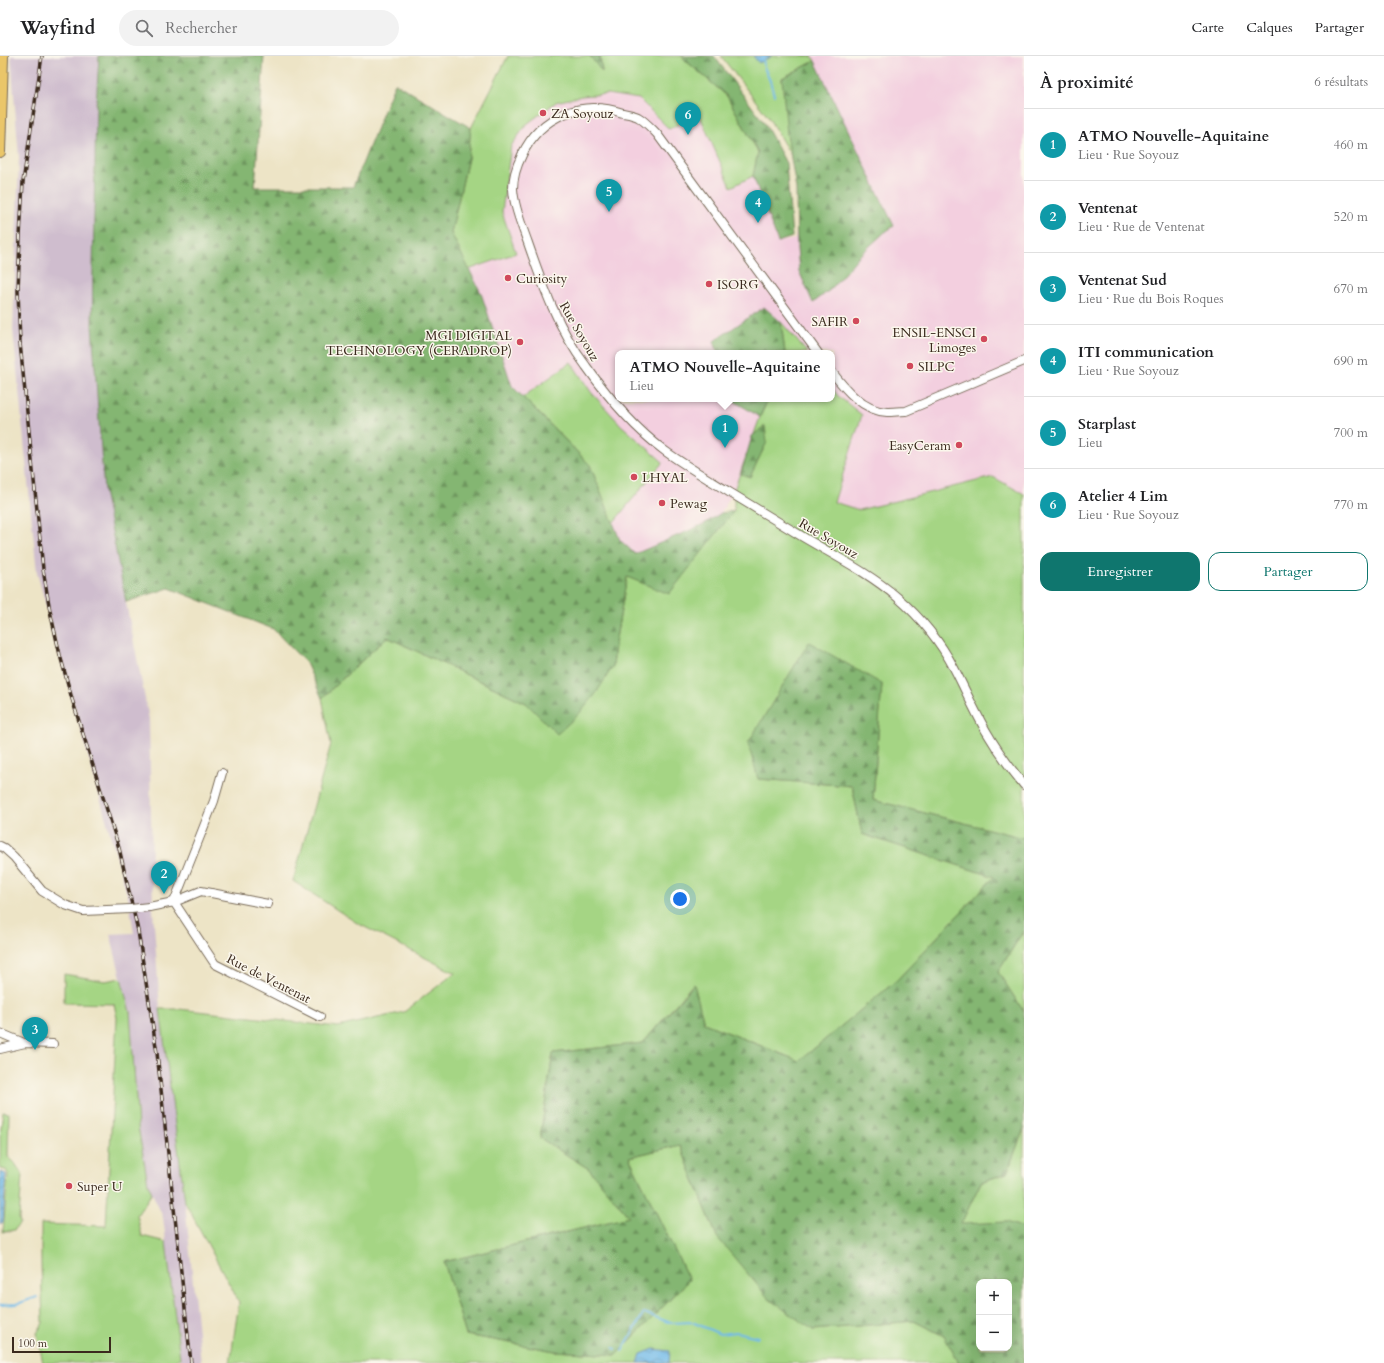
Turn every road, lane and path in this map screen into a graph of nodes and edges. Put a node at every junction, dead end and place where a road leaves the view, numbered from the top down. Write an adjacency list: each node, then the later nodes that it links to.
1 (4, 56): 2 (main road)
2 (0, 152)
3 (816, 350): 7 (street, Rue Soyouz)
4 (1024, 361): 5 (street)
5 (835, 375)
6 (222, 773): 9 (street)
7 (1024, 785)
8 (0, 846): 9 (street, bridge)
9 (174, 902): 10 (street); 11 (street, Rue de Ventenat)
10 (268, 904)
11 (320, 1017)
12 (0, 1033): 13 (street)
13 (25, 1043): 14 (street); 15 (street)
14 (53, 1044)
15 (0, 1049)

